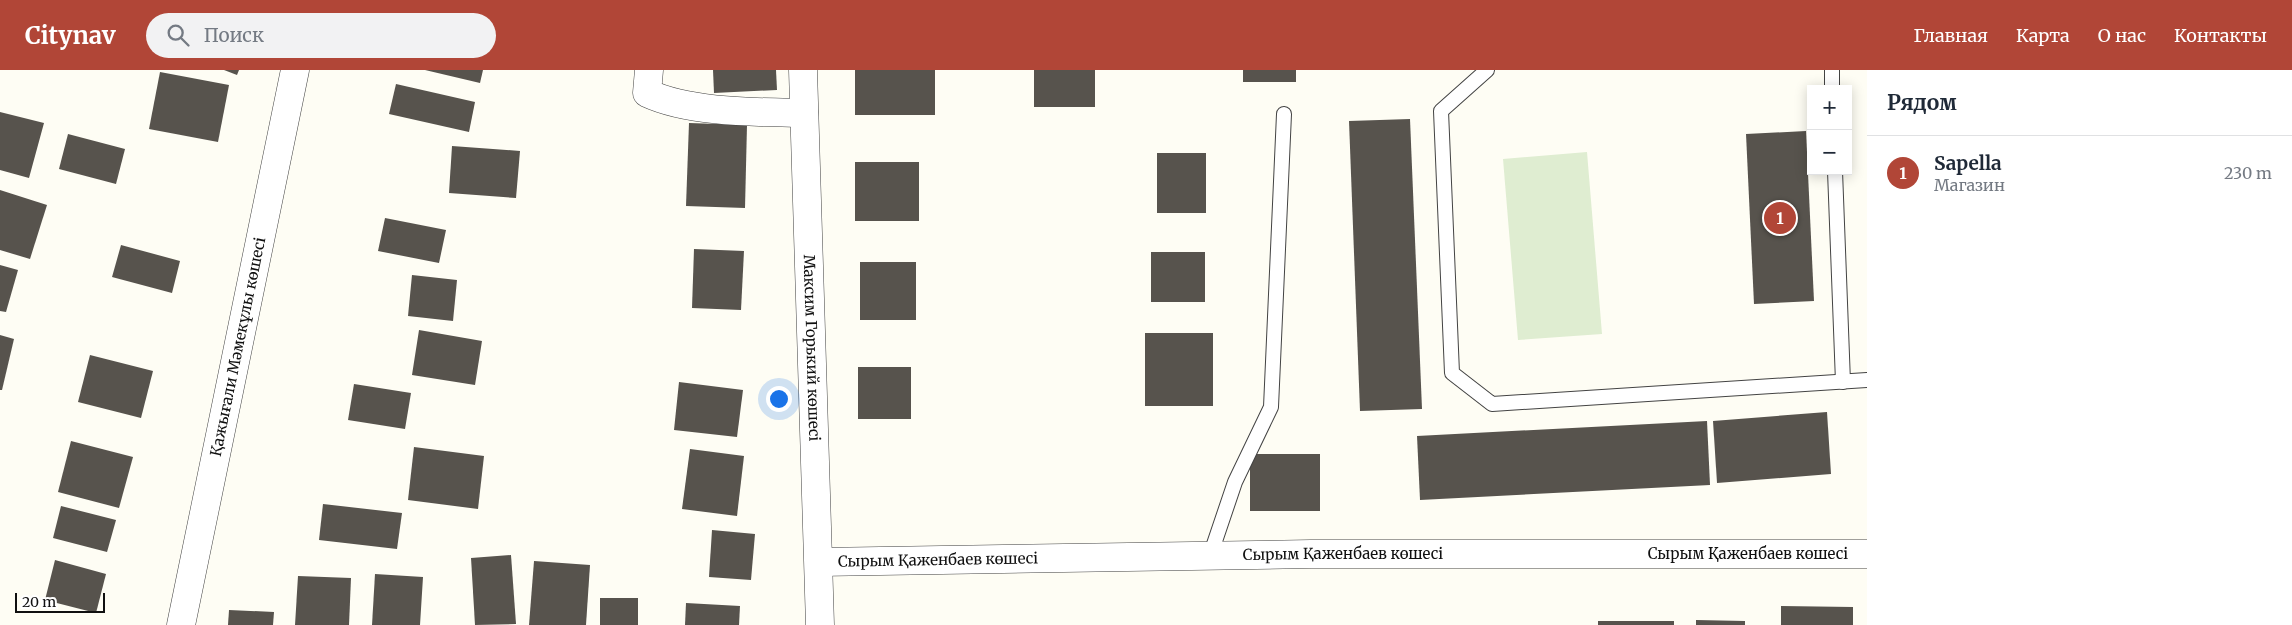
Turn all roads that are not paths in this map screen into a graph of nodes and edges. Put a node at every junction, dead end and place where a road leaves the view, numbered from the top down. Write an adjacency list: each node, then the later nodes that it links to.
1 (295, 70): 15 (street, Қажығали Мәмекұлы көшесі)
2 (648, 70): 7 (street)
3 (803, 70): 7 (street, Максим Горький көшесі)
4 (1488, 70): 11 (lane)
5 (1832, 70): 6 (lane)
6 (1832, 85)
7 (804, 113): 14 (street, Максим Горький көшесі)
8 (1284, 114): 13 (lane)
9 (1836, 175): 11 (lane)
10 (1867, 380): 11 (lane)
11 (1844, 382)
12 (1867, 554): 13 (street, Сырым Қаженбаев көшесі)
13 (1210, 556): 14 (street, Сырым Қаженбаев көшесі)
14 (819, 562): 16 (street, Максим Горький көшесі)
15 (181, 625)
16 (820, 625)

